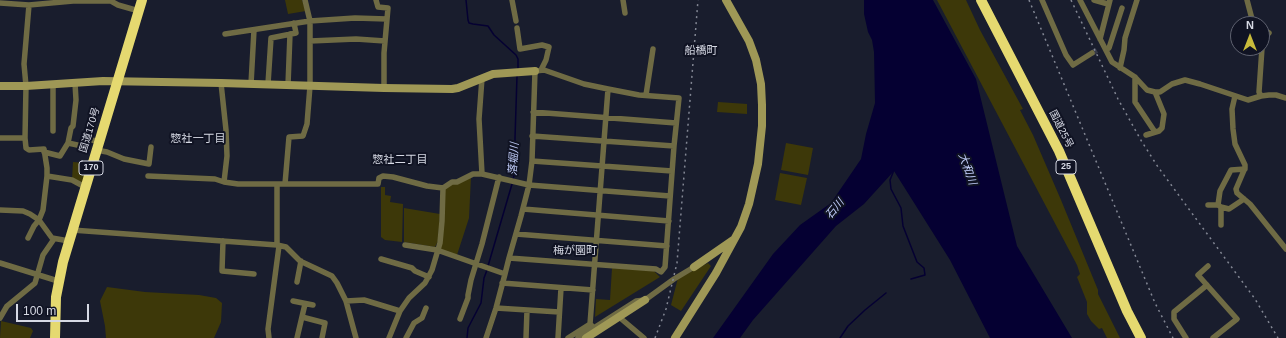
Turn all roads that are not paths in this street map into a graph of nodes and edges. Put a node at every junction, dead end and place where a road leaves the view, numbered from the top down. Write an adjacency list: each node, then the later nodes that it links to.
1 (73, 0): 2 (street); 15 (street)
2 (94, 0): 20 (street)
3 (142, 0): 20 (highway, 国道170号 / 170)
4 (305, 0): 24 (street)
5 (376, 0): 23 (street)
6 (512, 0): 25 (street)
7 (624, 0): 21 (street)
8 (726, 0): 101 (street)
9 (981, 0): 162 (highway, 国道25号 / 25)
10 (1042, 0): 36 (street)
11 (1080, 0): 31 (street)
12 (1094, 0): 16 (street)
13 (1137, 0): 38 (street)
14 (1247, 0): 22 (street)
15 (51, 2): 18 (street)
16 (1109, 2): 31 (street)
17 (0, 3): 18 (street)
18 (26, 3): 50 (street)
19 (1122, 8): 34 (street)
20 (139, 12): 42 (highway, 国道170号 / 170)
21 (626, 13)
22 (1251, 16)
23 (387, 19): 24 (street); 33 (street)
24 (310, 20): 26 (street); 32 (street)
25 (516, 22)
26 (294, 23): 28 (street); 30 (street)
27 (517, 28): 39 (street)
28 (254, 30): 29 (street); 46 (street)
29 (224, 34)
30 (290, 34): 47 (street); 48 (street)
31 (1100, 39): 34 (street)
32 (310, 41): 33 (street); 51 (street)
33 (385, 41): 52 (street)
34 (1103, 48): 38 (street)
35 (653, 49): 55 (street)
36 (1092, 53)
37 (1261, 56): 57 (street)
38 (1120, 68): 40 (street)
39 (538, 70): 41 (street); 53 (street); 59 (street)
40 (1135, 77): 54 (street); 63 (street)
41 (482, 78): 52 (street); 78 (street)
42 (117, 81): 43 (street); 44 (street); 70 (highway, 国道170号 / 170)
43 (75, 82): 45 (street); 69 (street)
44 (221, 82): 46 (street); 82 (street)
45 (53, 84): 50 (street); 62 (street)
46 (251, 84): 47 (street)
47 (268, 84): 48 (street)
48 (288, 85): 51 (street)
49 (0, 86): 50 (street)
50 (26, 86): 67 (street)
51 (310, 86): 52 (street); 84 (street)
52 (384, 88)
53 (608, 89): 55 (street); 60 (street)
54 (1155, 92): 56 (street); 63 (street)
55 (646, 95): 61 (street)
56 (1235, 96): 57 (street); 76 (street)
57 (1261, 96): 58 (street)
58 (1286, 98)
59 (533, 112): 60 (street); 65 (street)
60 (606, 118): 61 (street); 68 (street)
61 (676, 123): 71 (street)
62 (53, 131)
63 (1155, 132): 64 (street)
64 (1146, 135)
65 (532, 136): 68 (street); 74 (street)
66 (0, 138): 67 (street)
67 (26, 138): 73 (street)
68 (605, 142): 71 (street); 75 (street)
69 (68, 143): 70 (street); 73 (street)
70 (98, 146): 72 (street); 86 (highway, 国道170号 / 170)
71 (674, 146): 77 (street)
72 (150, 147)
73 (44, 152): 79 (street)
74 (532, 160): 75 (street); 85 (street)
75 (603, 166): 77 (street); 88 (street)
76 (1245, 169): 90 (street); 92 (street)
77 (672, 171): 89 (street)
78 (482, 174): 81 (street); 87 (street)
79 (47, 176): 86 (street); 96 (street)
80 (148, 176): 82 (street)
81 (499, 177): 85 (street); 117 (street)
82 (224, 182): 83 (street)
83 (278, 184): 84 (street); 107 (street)
84 (285, 184): 87 (street)
85 (529, 185): 88 (street); 93 (street)
86 (85, 187): 99 (highway, 国道170号 / 170)
87 (443, 188): 111 (street)
88 (601, 191): 89 (street); 95 (street)
89 (670, 196): 97 (street)
90 (1244, 199): 92 (street); 110 (street)
91 (1208, 205): 92 (street)
92 (1220, 206): 98 (street)
93 (523, 209): 95 (street); 100 (street)
94 (0, 210): 96 (street)
95 (599, 216): 97 (street); 105 (street)
96 (39, 220): 102 (street); 103 (street)
97 (669, 222): 109 (street)
98 (1221, 225)
99 (72, 230): 104 (highway, 国道170号 / 170); 106 (street)
100 (516, 234): 105 (street); 113 (street)
101 (736, 237): 112 (street); 121 (street)
102 (28, 238)
103 (54, 239): 104 (street); 124 (street)
104 (69, 240): 126 (highway, 国道170号 / 170)
105 (597, 240): 109 (street); 118 (street)
106 (223, 241): 107 (street); 122 (street)
107 (278, 245): 115 (street); 148 (street)
108 (405, 246): 111 (street)
109 (667, 246): 118 (street)
110 (1286, 249)
111 (437, 250): 117 (street); 125 (street)
112 (709, 257): 120 (street); 121 (street)
113 (509, 258): 118 (street); 123 (street)
114 (381, 259): 125 (street)
115 (301, 261): 127 (street); 134 (street)
116 (0, 263): 124 (street)
117 (476, 263): 123 (street); 145 (street)
118 (594, 265): 131 (street)
119 (1208, 266): 129 (street)
120 (694, 267): 132 (street)
121 (719, 267): 161 (street)
122 (254, 274)
123 (505, 274): 128 (street)
124 (38, 275): 126 (street); 144 (street)
125 (429, 277): 140 (street)
126 (58, 281): 147 (highway, 国道170号 / 170)
127 (296, 282)
128 (502, 283): 130 (street); 138 (street)
129 (1207, 285): 163 (street); 164 (street)
130 (561, 288): 131 (street); 141 (street)
131 (593, 290): 146 (street)
132 (645, 300): 143 (street); 146 (street)
133 (293, 301): 135 (street)
134 (346, 301): 140 (street); 151 (street)
135 (305, 304): 136 (street); 142 (street)
136 (313, 306)
137 (426, 308): 153 (street)
138 (496, 308): 139 (street); 154 (street)
139 (527, 310): 141 (street); 155 (street)
140 (400, 312): 152 (street)
141 (559, 312): 156 (street)
142 (302, 317): 149 (street); 150 (street)
143 (619, 317): 159 (street); 160 (street)
144 (0, 318)
145 (460, 319)
146 (592, 326): 157 (street); 158 (street)
147 (55, 338)
148 (269, 338)
149 (297, 338)
150 (322, 338)
151 (356, 338)
152 (388, 338)
153 (406, 338)
154 (486, 338)
155 (526, 338)
156 (558, 338)
157 (568, 338)
158 (578, 338)
159 (586, 338)
160 (644, 338)
161 (675, 338)
162 (1141, 338)
163 (1186, 338)
164 (1213, 338)

